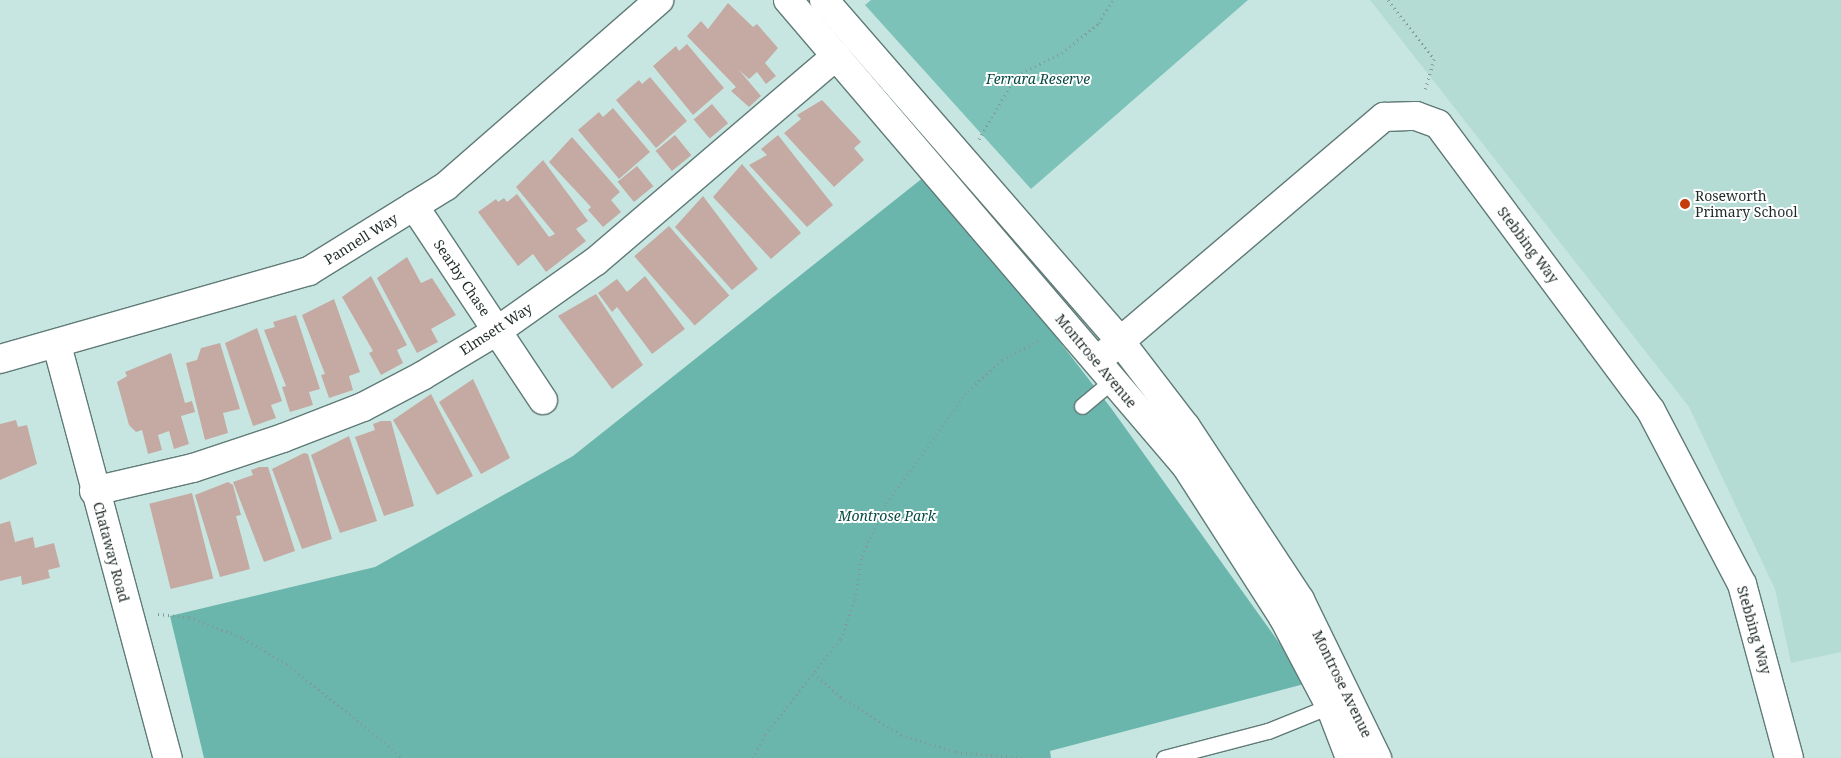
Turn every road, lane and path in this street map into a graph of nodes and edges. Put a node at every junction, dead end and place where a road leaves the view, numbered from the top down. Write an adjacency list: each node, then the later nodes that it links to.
1 (659, 0): 9 (street, Pannell Way)
2 (788, 0): 6 (street, Montrose Avenue)
3 (824, 0): 8 (street, Montrose Avenue)
4 (1113, 0): 8 (path)
5 (1388, 0): 7 (path)
6 (836, 56): 10 (street, Montrose Avenue); 11 (street, Elmsett Way)
7 (1416, 116): 12 (street, Stebbing Way); 29 (street, Stebbing Way)
8 (960, 156): 12 (street, Montrose Avenue)
9 (414, 206): 11 (street, Searby Chase); 13 (street, Pannell Way)
10 (1061, 319): 15 (street, Montrose Avenue); 20 (path)
11 (497, 331): 16 (street, Searby Chase); 18 (street, Elmsett Way)
12 (1120, 341): 15 (street, Stebbing Way); 28 (street, Montrose Avenue)
13 (57, 345): 14 (street, Pannell Way); 18 (street, Chataway Road)
14 (0, 359)
15 (1105, 371): 17 (lane); 21 (street, Montrose Avenue)
16 (543, 400)
17 (1082, 406)
18 (94, 491): 19 (street, Chataway Road)
19 (130, 622): 22 (street, Chataway Road); 23 (path)
20 (814, 674): 24 (path); 25 (path)
21 (1330, 706): 26 (lane); 27 (street, Montrose Avenue)
22 (168, 758)
23 (402, 758)
24 (753, 758)
25 (1025, 758)
26 (1164, 758)
27 (1350, 758)
28 (1377, 758)
29 (1789, 758)

